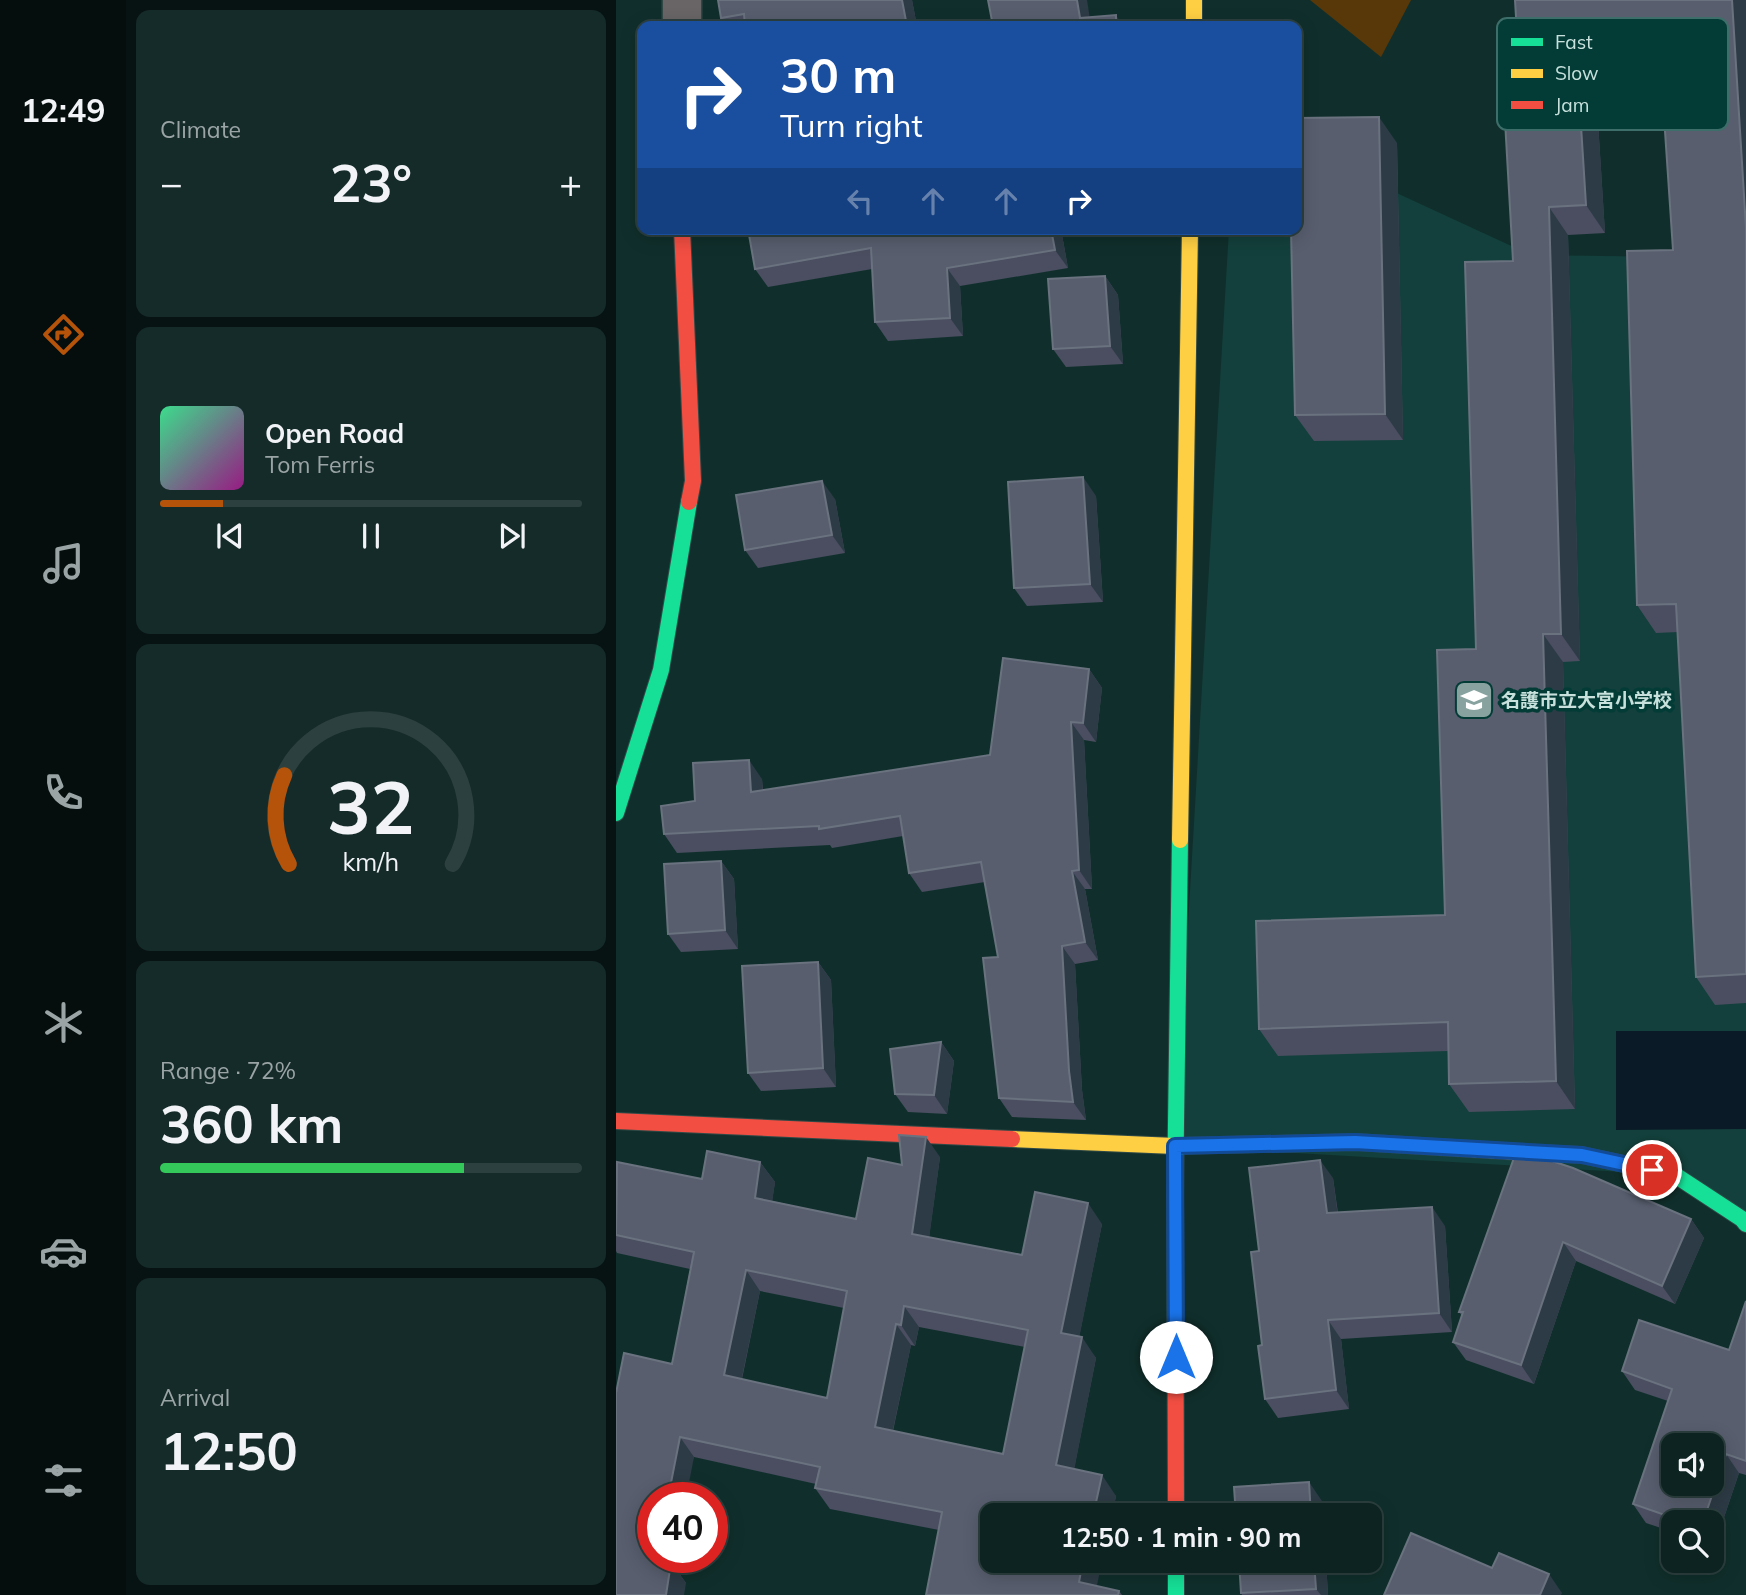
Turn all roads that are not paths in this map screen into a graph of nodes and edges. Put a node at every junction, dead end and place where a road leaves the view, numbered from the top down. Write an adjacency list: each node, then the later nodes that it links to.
1 (682, 0): 3 (street)
2 (1194, 0): 4 (street)
3 (682, 21)
4 (1194, 21)
5 (682, 235): 7 (street)
6 (1190, 235): 9 (street)
7 (616, 813)
8 (616, 1121): 9 (street)
9 (1175, 1146): 10 (street); 11 (street)
10 (1746, 1224)
11 (1176, 1503)
12 (1176, 1573): 13 (street)
13 (1176, 1595)

